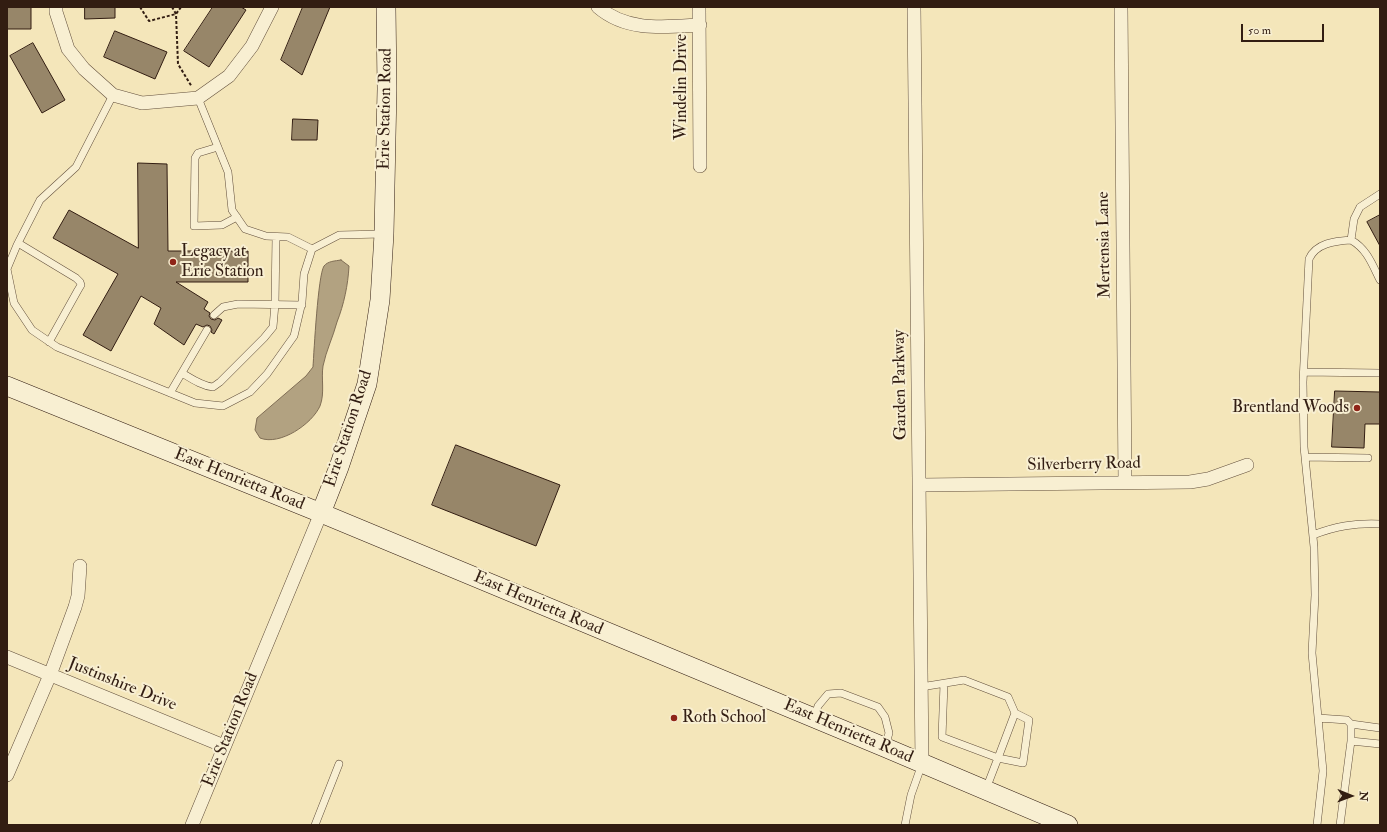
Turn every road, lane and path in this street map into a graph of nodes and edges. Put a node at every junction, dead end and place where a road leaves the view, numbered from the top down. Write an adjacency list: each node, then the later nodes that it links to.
1 (56, 7): 13 (street)
2 (140, 7): 11 (path)
3 (172, 7): 11 (path)
4 (181, 7): 11 (path)
5 (272, 7): 14 (street)
6 (386, 7): 19 (main road, Erie Station Road)
7 (598, 7): 12 (street)
8 (699, 7): 12 (street, Windelin Drive)
9 (914, 7): 39 (street, Garden Parkway)
10 (1121, 7): 38 (street, Mertensia Lane)
11 (176, 14): 14 (path)
12 (700, 25): 16 (street, Windelin Drive)
13 (113, 95): 14 (street); 22 (lane)
14 (198, 98): 15 (lane)
15 (218, 147): 18 (lane); 18 (lane)
16 (700, 166)
17 (1380, 194): 21 (lane)
18 (237, 217): 20 (lane)
19 (384, 234): 23 (lane); 40 (main road, Erie Station Road)
20 (276, 237): 23 (lane); 25 (lane)
21 (1350, 240): 24 (lane); 30 (lane)
22 (18, 243): 29 (lane); 29 (lane)
23 (312, 249): 26 (lane)
24 (1380, 280)
25 (275, 304): 26 (lane); 27 (lane); 31 (lane)
26 (302, 305): 34 (lane)
27 (214, 315)
28 (207, 330): 31 (lane)
29 (49, 342): 34 (lane)
30 (1304, 372): 32 (lane); 35 (lane)
31 (182, 373): 34 (lane)
32 (1380, 373)
33 (7, 386): 40 (main road, East Henrietta Road)
34 (170, 393)
35 (1305, 457): 36 (lane); 42 (lane)
36 (1368, 458)
37 (1247, 465): 38 (street, Silverberry Road)
38 (1125, 482): 39 (street, Silverberry Road)
39 (920, 485): 47 (street, Garden Parkway)
40 (321, 513): 49 (main road, East Henrietta Road); 55 (street, Erie Station Road)
41 (1380, 524): 42 (lane)
42 (1313, 535): 50 (lane)
43 (80, 566): 45 (street)
44 (7, 657): 45 (street, Justinshire Drive)
45 (50, 675): 55 (street, Justinshire Drive); 60 (street)
46 (944, 684): 47 (lane); 48 (lane); 57 (lane)
47 (922, 687): 58 (street, Garden Parkway)
48 (1015, 712): 57 (lane); 57 (lane)
49 (814, 718): 56 (main road, East Henrietta Road); 56 (lane)
50 (1318, 718): 51 (lane); 66 (lane)
51 (1351, 724): 52 (lane); 53 (lane)
52 (1380, 728)
53 (1351, 741): 54 (lane); 67 (lane)
54 (1380, 744)
55 (224, 746): 62 (street, Erie Station Road)
56 (884, 747): 58 (main road, East Henrietta Road)
57 (998, 758): 61 (lane)
58 (922, 763): 61 (main road, East Henrietta Road); 64 (lane)
59 (339, 764): 63 (lane)
60 (7, 775)
61 (986, 790): 65 (main road, East Henrietta Road)
62 (192, 825)
63 (315, 825)
64 (905, 825)
65 (1068, 825)
66 (1317, 825)
67 (1340, 825)

